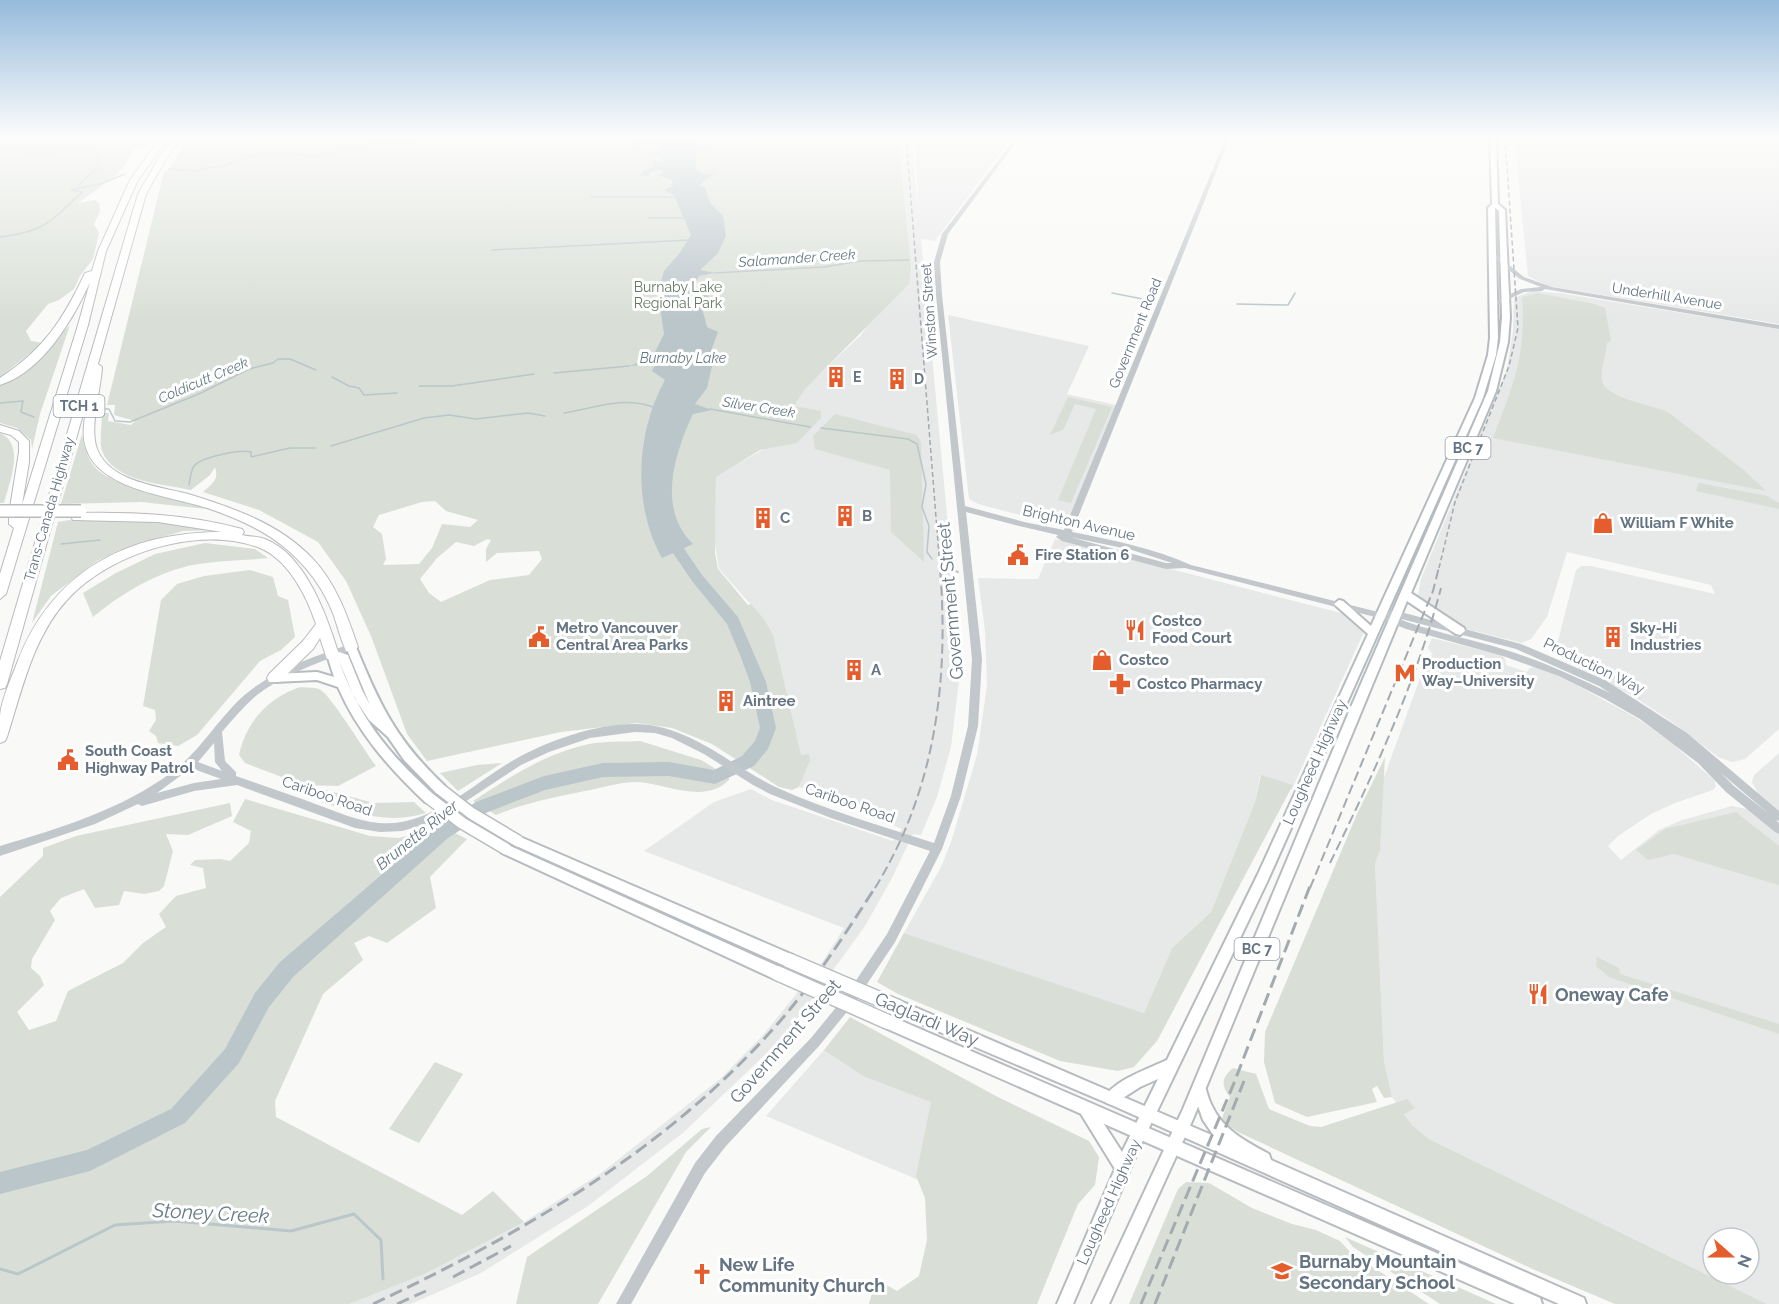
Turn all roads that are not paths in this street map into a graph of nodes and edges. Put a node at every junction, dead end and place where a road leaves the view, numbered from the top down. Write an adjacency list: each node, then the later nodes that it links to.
1 (126, 198): 7 (highway, Trans-Canada Highway / TCH 1)
2 (141, 198): 14 (highway, Trans-Canada Highway / TCH 1)
3 (972, 198): 17 (street, Winston Street)
4 (1203, 198): 21 (street, Government Road)
5 (1496, 198): 6 (main road, Lougheed Highway / BC 7)
6 (1496, 205): 8 (main road, Lougheed Highway / BC 7); 9 (main road, Lougheed Highway / BC 7)
7 (102, 251): 15 (highway); 22 (highway, Trans-Canada Highway / TCH 1)
8 (1492, 254): 9 (street, Underhill Avenue); 12 (main road, Lougheed Highway / BC 7)
9 (1504, 265): 10 (street, Underhill Avenue); 11 (main road, Lougheed Highway / BC 7)
10 (1551, 289): 11 (street, Underhill Avenue); 13 (street, Underhill Avenue)
11 (1505, 298): 12 (street, Underhill Avenue); 25 (main road, Lougheed Highway / BC 7)
12 (1494, 304): 27 (main road, Lougheed Highway / BC 7)
13 (1779, 327)
14 (97, 350): 23 (highway); 37 (highway, Trans-Canada Highway / TCH 1)
15 (0, 382)
16 (0, 428): 22 (highway)
17 (962, 508): 21 (street, Brighton Avenue); 46 (street, Government Street)
18 (0, 511): 19 (highway, bridge)
19 (79, 514): 20 (highway); 23 (highway)
20 (0, 516)
21 (1067, 536): 26 (street, Brighton Avenue)
22 (17, 538): 24 (highway, Trans-Canada Highway / TCH 1)
23 (272, 541): 29 (highway); 32 (highway); 40 (highway)
24 (0, 594)
25 (1406, 595): 28 (main road, Lougheed Highway / BC 7); 30 (main road)
26 (1339, 604): 27 (street, Brighton Avenue); 31 (main road)
27 (1381, 615): 28 (street, Brighton Avenue); 31 (main road, Lougheed Highway / BC 7)
28 (1396, 618): 30 (street, Production Way); 34 (street, Production Way); 49 (main road, Lougheed Highway / BC 7)
29 (322, 625): 33 (highway); 35 (highway)
30 (1460, 631): 34 (street, Production Way)
31 (1373, 633): 48 (main road, Lougheed Highway / BC 7)
32 (351, 647): 33 (street); 39 (main road, Gaglardi Way)
33 (332, 655): 35 (street); 36 (main road, Gaglardi Way); 39 (main road)
34 (1528, 656): 44 (street, Production Way); 45 (street, Production Way)
35 (274, 678): 36 (main road); 38 (street)
36 (340, 682): 51 (main road, Gaglardi Way, bridge)
37 (0, 684)
38 (218, 733): 41 (street); 42 (street)
39 (389, 733): 50 (main road, Gaglardi Way, bridge)
40 (0, 737)
41 (191, 764): 42 (street, Cariboo Road); 43 (street)
42 (239, 780): 43 (street); 46 (street, Cariboo Road)
43 (121, 809): 47 (street)
44 (1779, 817)
45 (1779, 829)
46 (937, 849): 58 (street, Government Street)
47 (0, 851)
48 (1172, 1066): 50 (main road); 52 (main road, Lougheed Highway / BC 7)
49 (1199, 1089): 53 (main road, Lougheed Highway / BC 7); 57 (main road)
50 (1112, 1098): 52 (main road, Gaglardi Way)
51 (1086, 1109): 54 (main road, Gaglardi Way); 56 (main road)
52 (1149, 1115): 53 (main road, Gaglardi Way); 54 (main road, Lougheed Highway / BC 7)
53 (1182, 1129): 55 (main road, Lougheed Highway / BC 7); 57 (main road, Gaglardi Way)
54 (1140, 1131): 55 (main road, Gaglardi Way); 56 (main road, Lougheed Highway / BC 7)
55 (1174, 1146): 60 (main road, Lougheed Highway / BC 7); 61 (main road, Gaglardi Way)
56 (1123, 1167): 59 (main road, Lougheed Highway / BC 7)
57 (1303, 1183): 62 (main road, Gaglardi Way)
58 (623, 1304)
59 (1065, 1304)
60 (1100, 1304)
61 (1534, 1304)
62 (1578, 1304)

